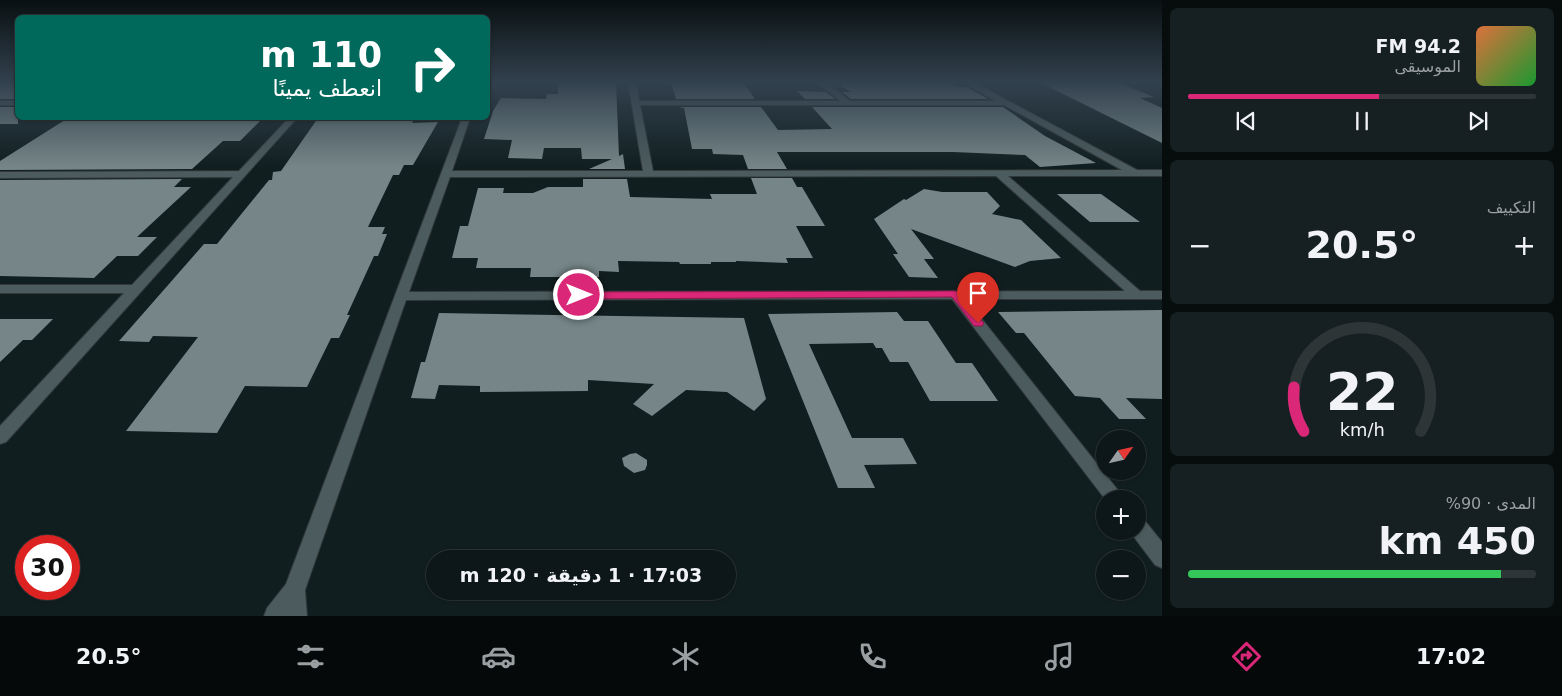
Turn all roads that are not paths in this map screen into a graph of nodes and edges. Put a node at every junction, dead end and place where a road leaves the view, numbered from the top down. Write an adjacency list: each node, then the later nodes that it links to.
1 (638, 111): 8 (street)
2 (1019, 111): 9 (street)
3 (291, 120): 6 (street)
4 (465, 120): 7 (street)
5 (998, 173): 8 (street); 9 (street); 15 (street)
6 (242, 174): 11 (street); 13 (street)
7 (445, 174): 8 (street); 17 (street)
8 (650, 174)
9 (1136, 174): 10 (street)
10 (1162, 174)
11 (0, 175)
12 (0, 289): 13 (street)
13 (135, 289): 18 (street)
14 (955, 294): 15 (street); 17 (street); 19 (street)
15 (1137, 295): 16 (street)
16 (1162, 295)
17 (401, 296): 22 (street)
18 (0, 436)
19 (1109, 490)
20 (1146, 537): 21 (street)
21 (1162, 558)
22 (294, 590): 23 (street); 24 (street)
23 (275, 616)
24 (296, 616)

